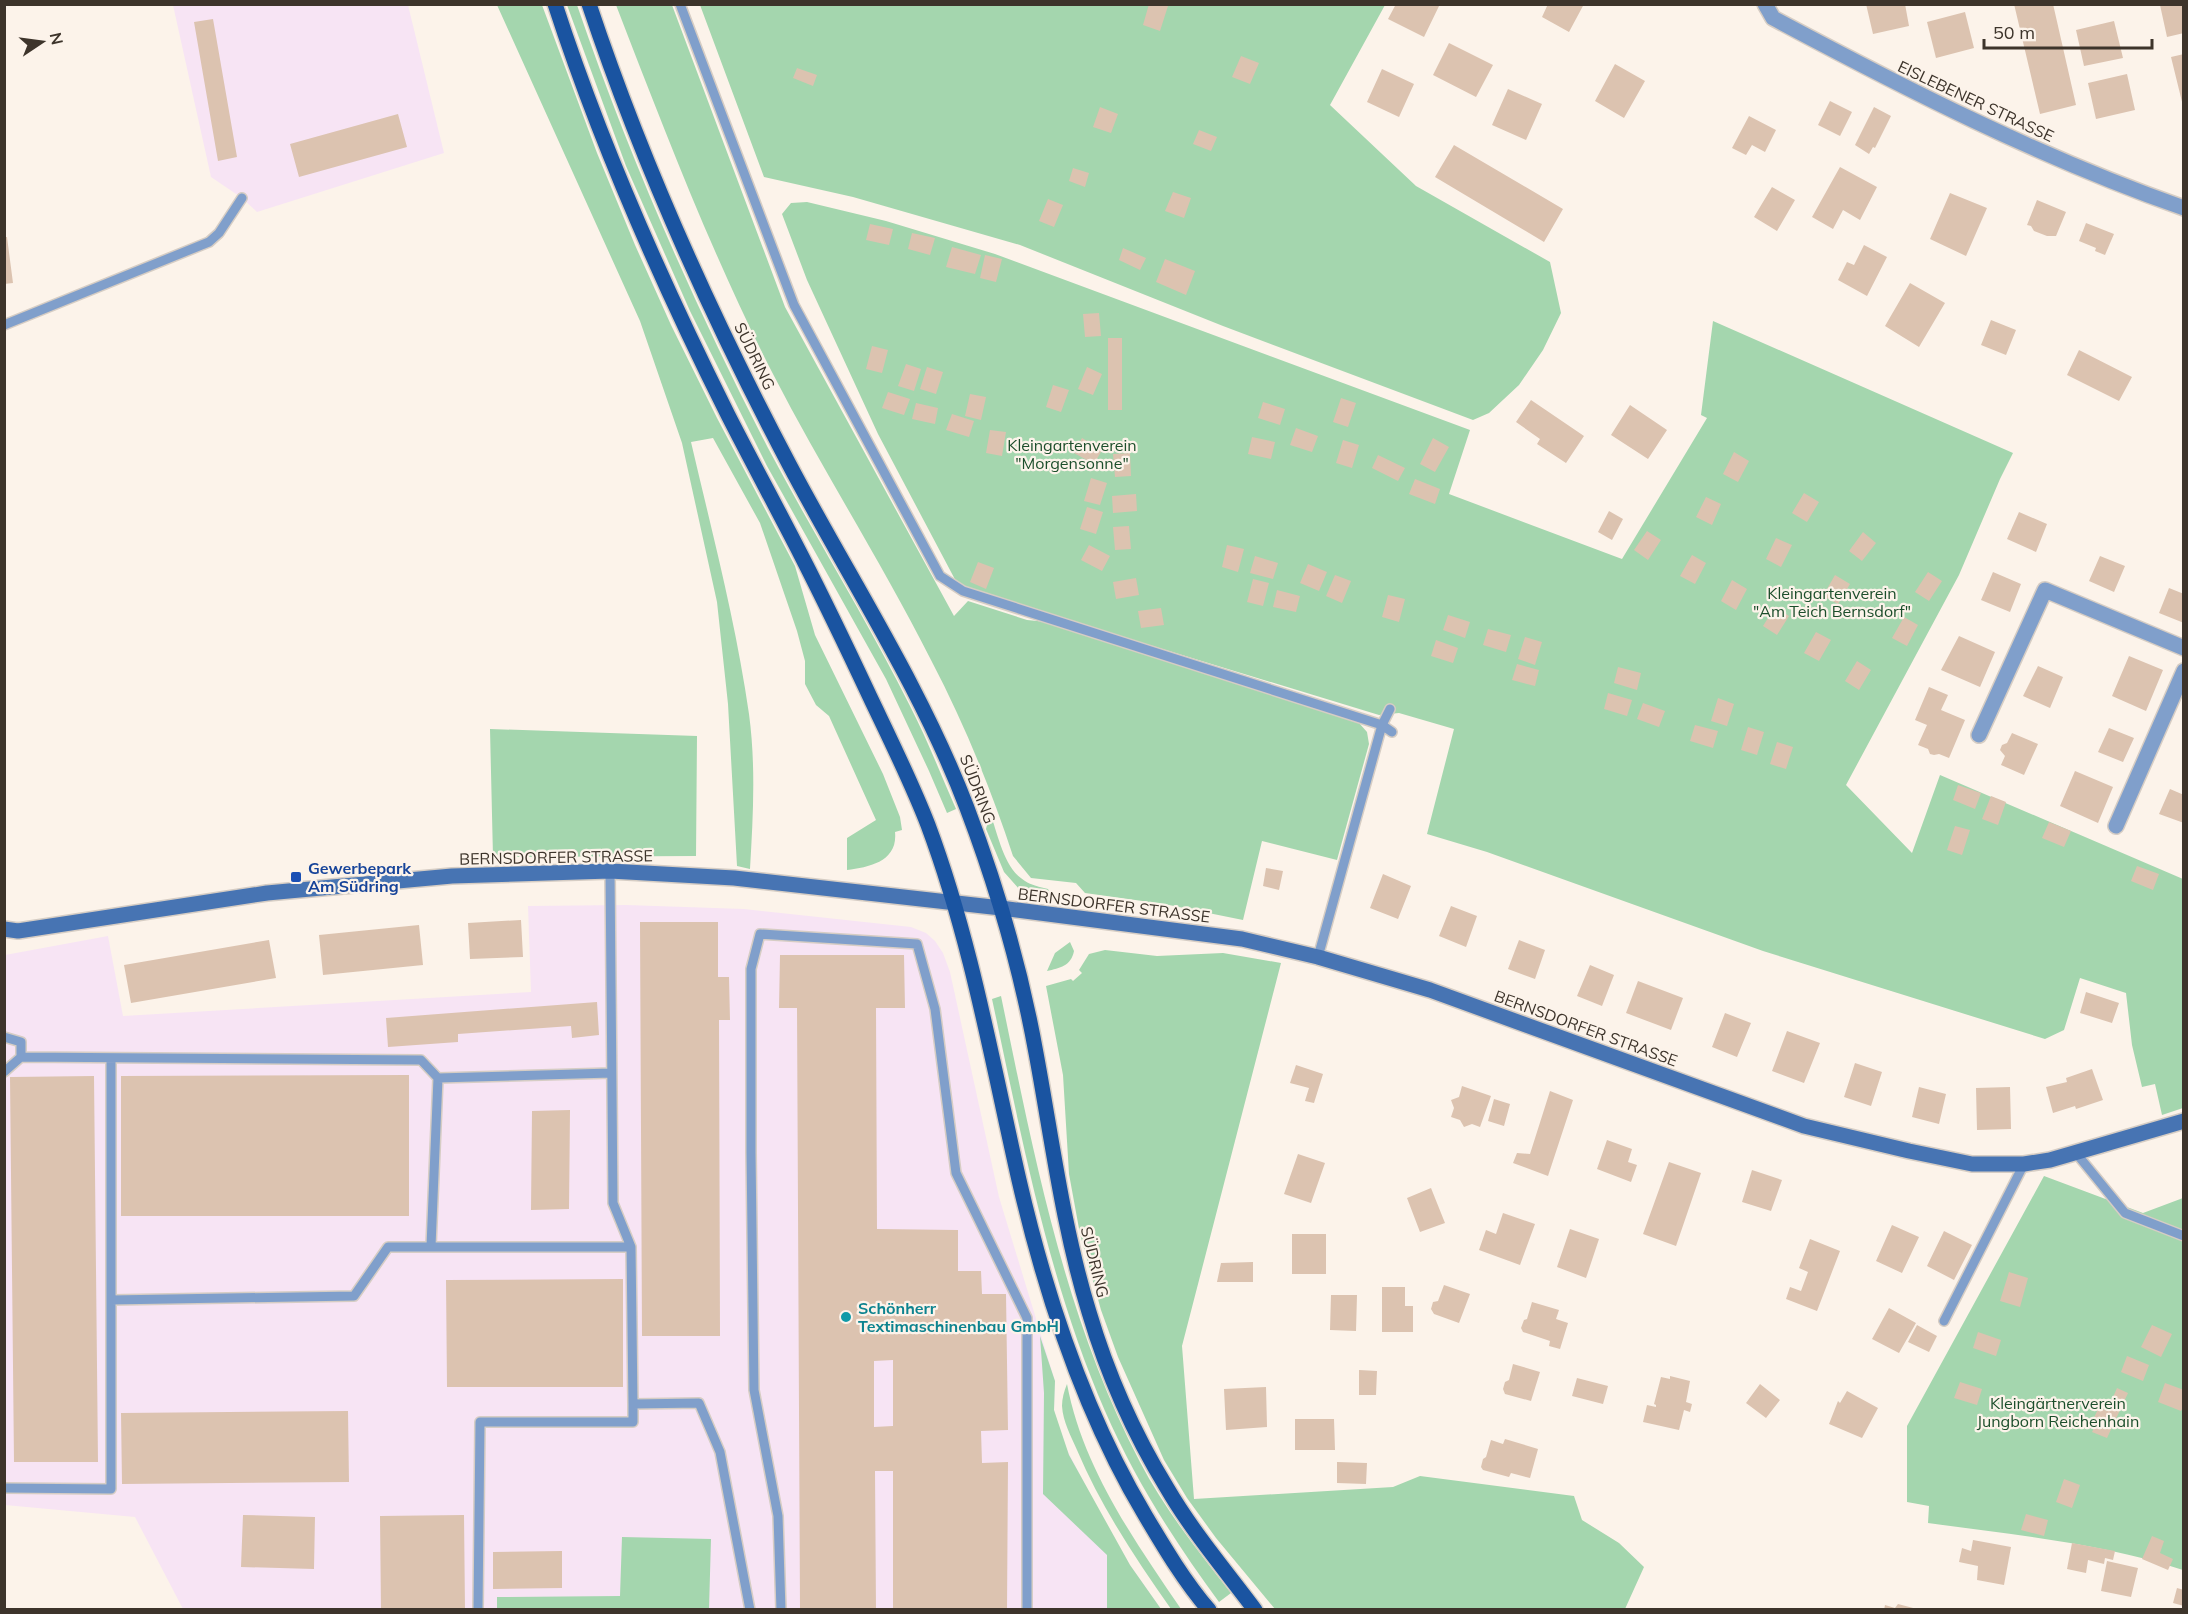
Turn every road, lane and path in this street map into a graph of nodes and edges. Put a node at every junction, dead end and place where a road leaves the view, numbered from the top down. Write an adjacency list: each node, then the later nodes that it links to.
1 (555, 4): 16 (main road)
2 (589, 4): 17 (main road, SÜDRING)
3 (680, 4): 11 (lane)
4 (1765, 4): 6 (street, EISLEBENER STRASSE)
5 (242, 198): 7 (lane)
6 (2184, 208)
7 (4, 325)
8 (2184, 648): 13 (street)
9 (2184, 671): 14 (street)
10 (1390, 709): 11 (lane)
11 (1382, 725): 12 (lane); 19 (lane)
12 (1392, 732)
13 (1978, 735)
14 (2116, 826)
15 (610, 871): 16 (street, BERNSDORFER STRASSE); 18 (street, BERNSDORFER STRASSE); 24 (lane)
16 (954, 904): 17 (street, BERNSDORFER STRASSE); 40 (main road)
17 (1000, 908): 19 (street, BERNSDORFER STRASSE); 41 (main road, SÜDRING)
18 (4, 929)
19 (1318, 957): 28 (street, BERNSDORFER STRASSE)
20 (4, 1037): 21 (lane)
21 (21, 1057): 22 (lane); 23 (lane)
22 (111, 1059): 25 (lane); 32 (lane)
23 (4, 1072)
24 (611, 1073): 25 (lane); 31 (lane)
25 (438, 1078): 30 (lane)
26 (2184, 1121): 27 (street, BERNSDORFER STRASSE)
27 (2076, 1153): 28 (street, BERNSDORFER STRASSE); 29 (lane)
28 (2024, 1164): 33 (lane)
29 (2184, 1236)
30 (431, 1246): 31 (lane); 32 (lane)
31 (631, 1247): 34 (lane)
32 (111, 1300): 35 (lane)
33 (1944, 1321)
34 (633, 1404): 36 (lane); 37 (lane)
35 (4, 1488)
36 (750, 1609)
37 (478, 1610)
38 (781, 1610): 39 (lane)
39 (1027, 1610)
40 (1209, 1610)
41 (1255, 1610)

